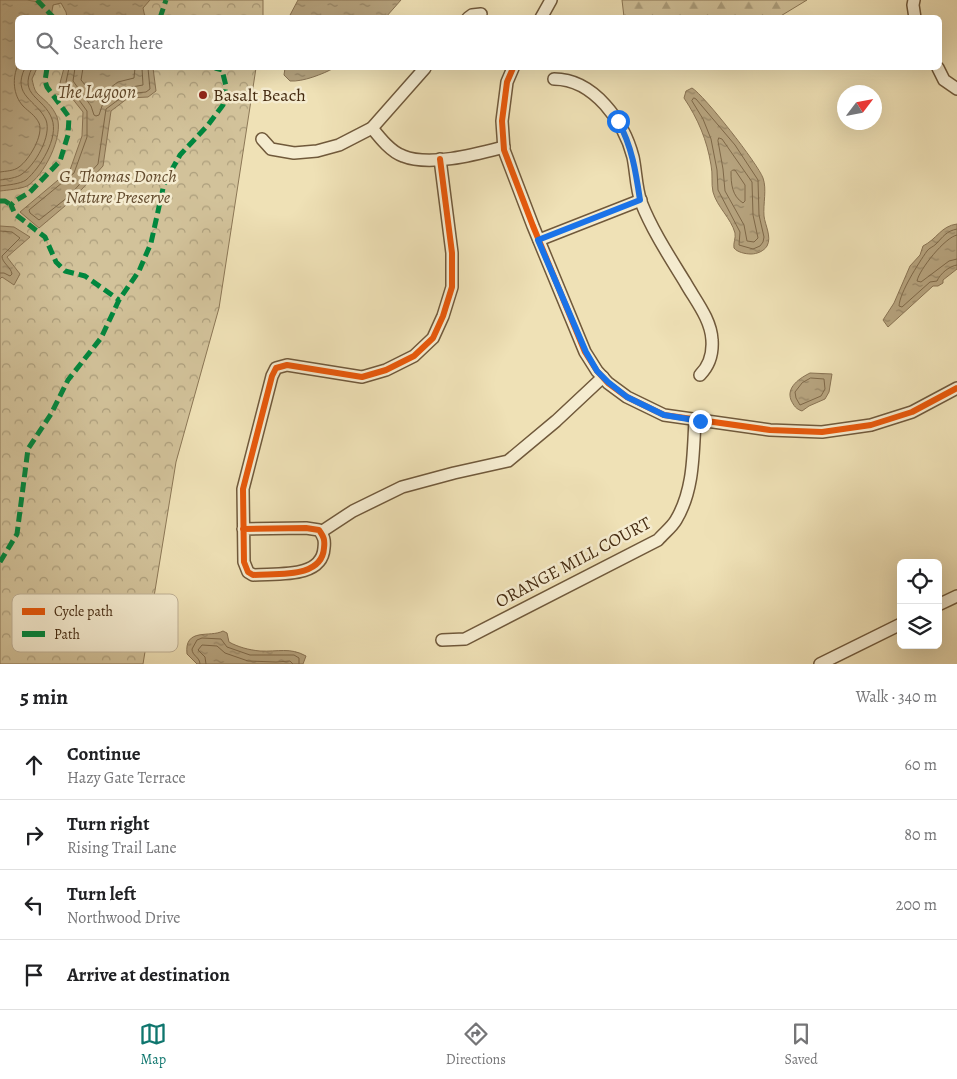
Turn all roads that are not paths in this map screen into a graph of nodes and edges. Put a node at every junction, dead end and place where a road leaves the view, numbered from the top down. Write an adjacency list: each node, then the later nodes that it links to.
1 (551, 0): 5 (street)
2 (914, 0): 6 (street)
3 (481, 14): 4 (street)
4 (472, 15)
5 (543, 15)
6 (915, 15)
7 (423, 70): 12 (street)
8 (512, 70): 14 (street)
9 (939, 70): 11 (street)
10 (554, 80): 16 (street)
11 (957, 89)
12 (372, 128): 13 (street); 15 (street)
13 (262, 139)
14 (504, 146): 15 (street); 17 (street)
15 (440, 159): 22 (street)
16 (640, 200): 17 (street); 18 (street)
17 (538, 240): 19 (street)
18 (700, 375)
19 (603, 377): 21 (street); 23 (street)
20 (957, 388): 21 (street)
21 (695, 420): 27 (street, ORANGE MILL COURT)
22 (243, 529): 23 (street); 23 (street)
23 (321, 532)
24 (957, 596): 25 (street)
25 (940, 604)
26 (897, 626): 28 (street)
27 (442, 640)
28 (820, 664)

